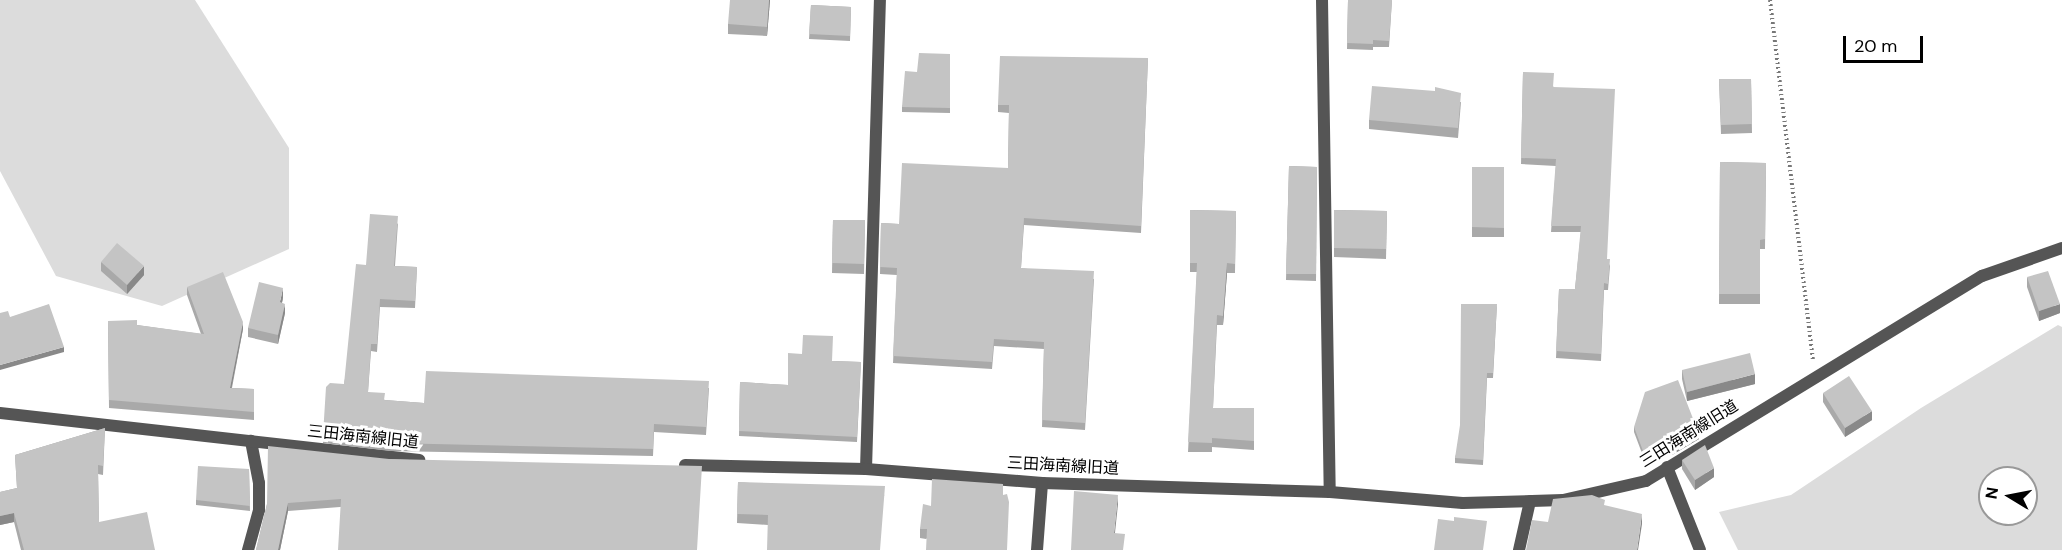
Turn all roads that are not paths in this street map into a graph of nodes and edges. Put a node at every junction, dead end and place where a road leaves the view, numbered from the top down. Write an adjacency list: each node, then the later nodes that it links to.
1 (880, 0): 9 (street)
2 (1322, 0): 11 (street)
3 (2062, 248): 8 (street, 三田海南線旧道)
4 (0, 413): 5 (street, 三田海南線旧道)
5 (251, 441): 6 (street, 三田海南線旧道); 13 (street)
6 (437, 460)
7 (676, 465): 9 (street, 三田海南線旧道)
8 (1667, 468): 12 (street, 三田海南線旧道); 16 (street)
9 (866, 469): 10 (street, 三田海南線旧道)
10 (1042, 483): 11 (street, 三田海南線旧道); 14 (street)
11 (1330, 492): 12 (street, 三田海南線旧道)
12 (1530, 501): 15 (street)
13 (248, 550)
14 (1037, 550)
15 (1519, 550)
16 (1700, 550)

